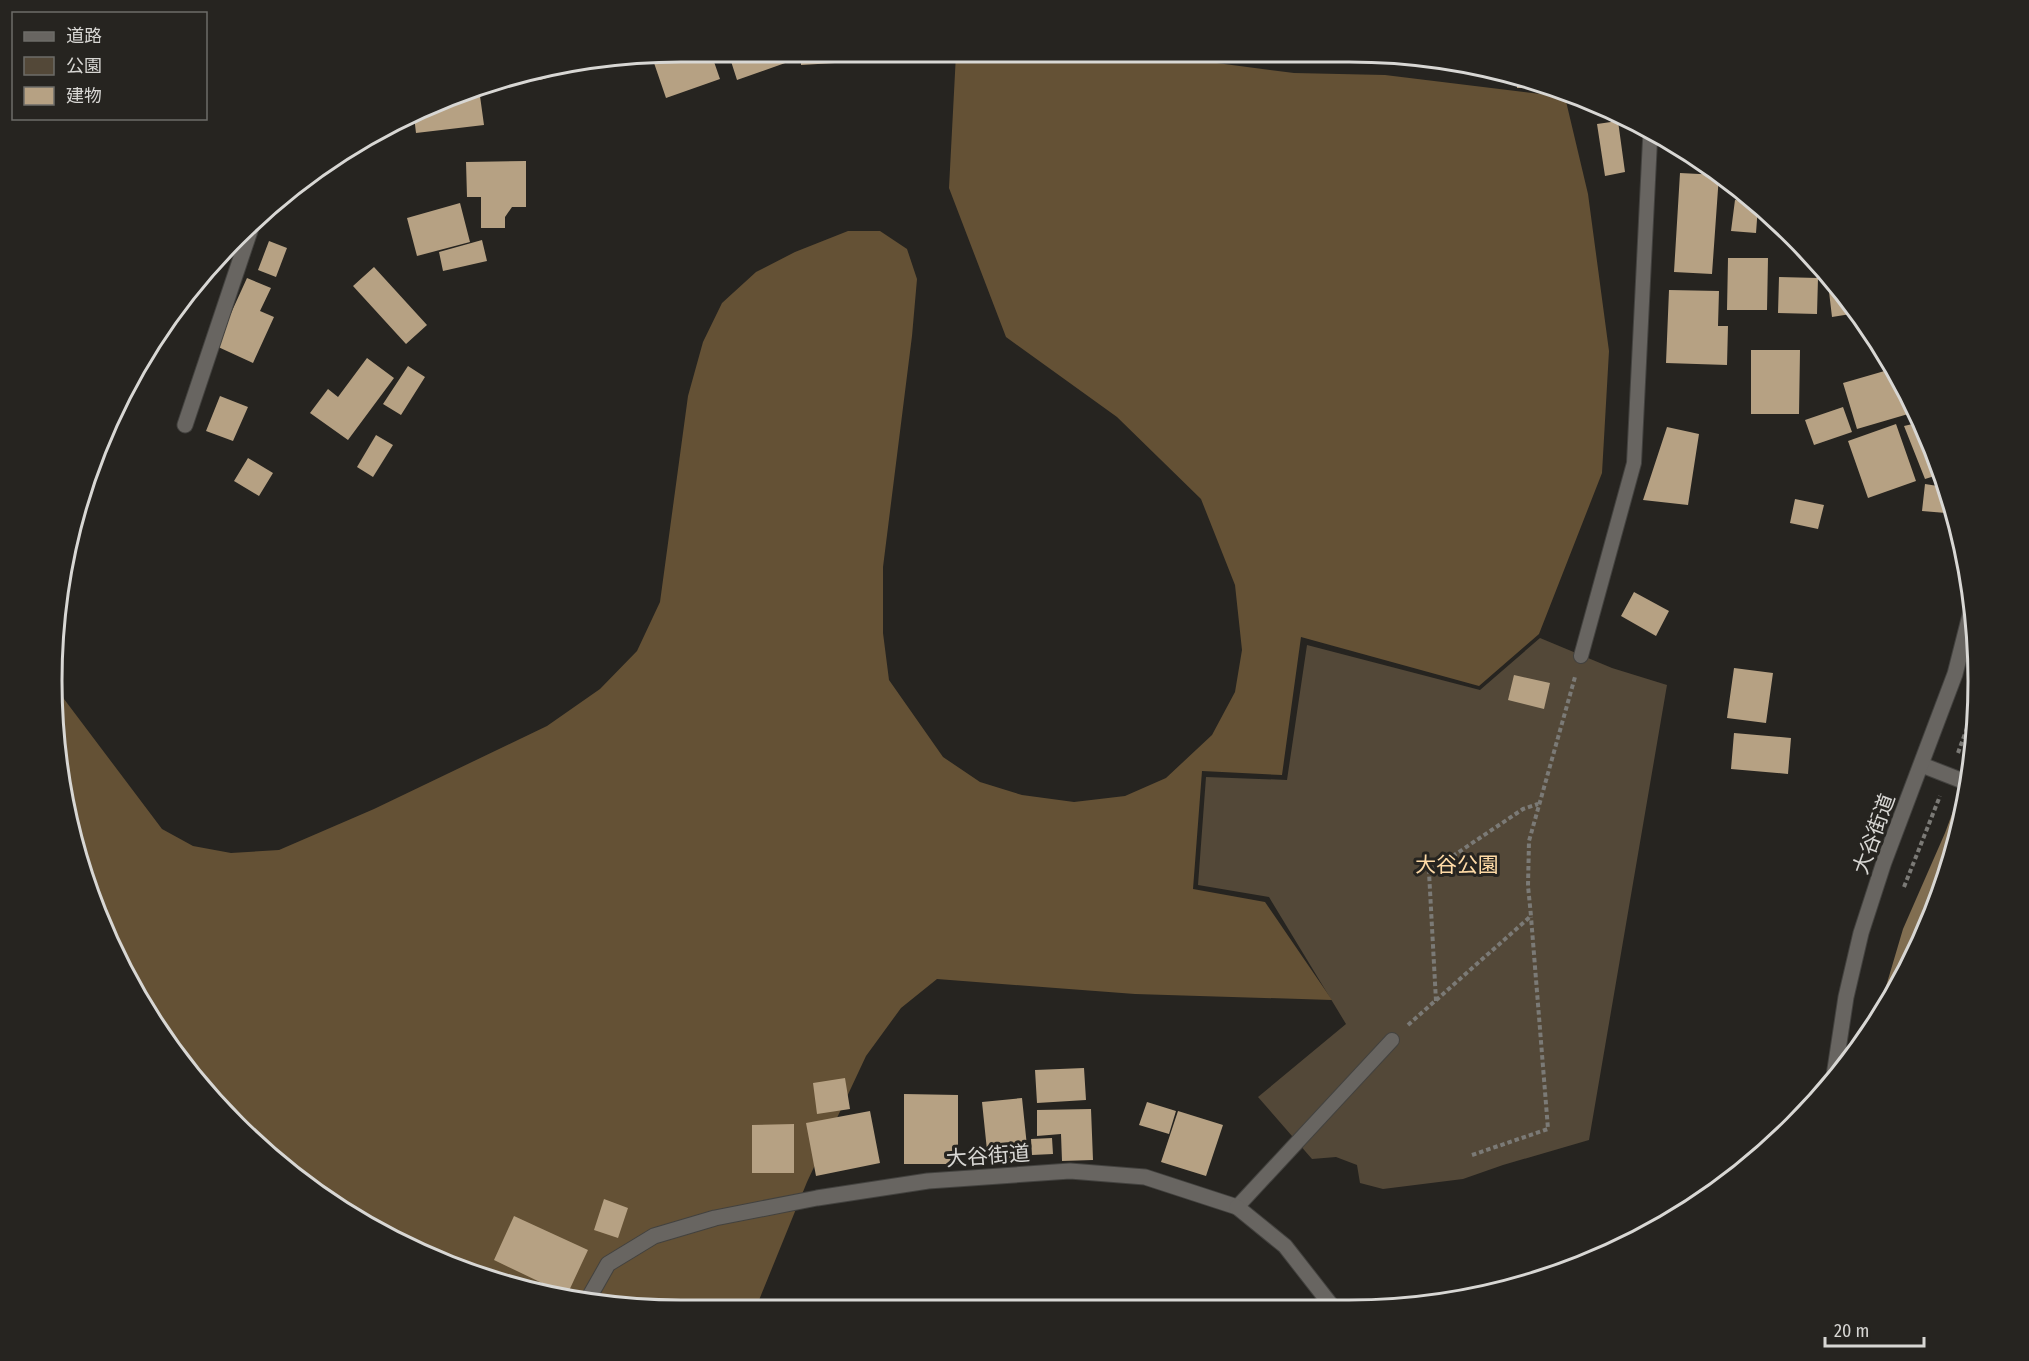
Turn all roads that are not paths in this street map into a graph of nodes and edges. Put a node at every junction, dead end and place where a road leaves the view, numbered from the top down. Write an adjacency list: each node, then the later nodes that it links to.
1 (1650, 140): 5 (lane)
2 (247, 239): 3 (street)
3 (185, 425)
4 (1965, 633): 6 (street, 大谷街道)
5 (1581, 656)
6 (1922, 765): 7 (street); 9 (street, 大谷街道)
7 (1959, 779)
8 (1392, 1040): 10 (lane)
9 (1836, 1062)
10 (1237, 1207): 11 (street, 大谷街道); 12 (street, 大谷街道)
11 (592, 1293)
12 (1327, 1300)

